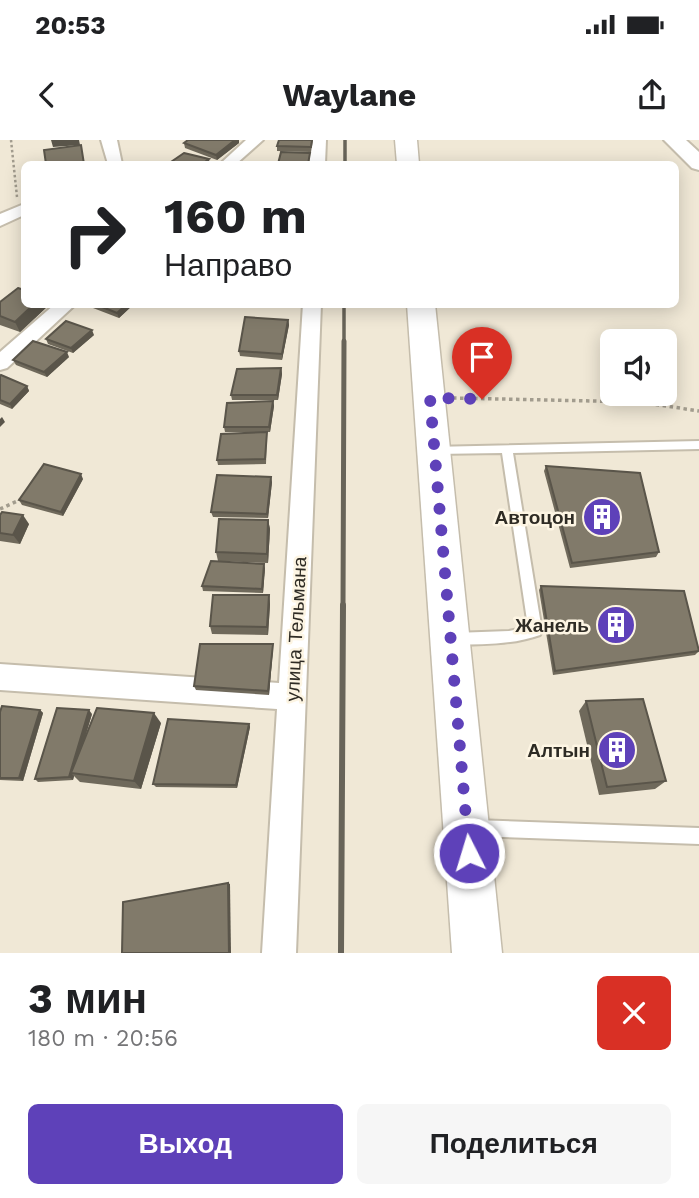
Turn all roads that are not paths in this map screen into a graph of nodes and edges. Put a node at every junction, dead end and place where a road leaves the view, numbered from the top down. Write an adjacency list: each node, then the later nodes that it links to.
1 (109, 140): 6 (street)
2 (255, 140): 7 (street)
3 (318, 140): 8 (street)
4 (406, 140): 9 (main road)
5 (674, 140): 10 (main road)
6 (114, 161)
7 (230, 161)
8 (318, 161)
9 (408, 161)
10 (699, 164)
11 (21, 210): 12 (street)
12 (0, 221)
13 (62, 308): 16 (street)
14 (312, 308): 22 (street, улица Тельмана)
15 (421, 308): 19 (main road)
16 (0, 363)
17 (699, 445): 18 (lane)
18 (507, 449): 19 (lane); 20 (lane)
19 (434, 450): 20 (main road)
20 (450, 639): 23 (main road)
21 (0, 677): 22 (street)
22 (292, 697): 25 (street, улица Тельмана)
23 (467, 828): 24 (lane); 26 (main road)
24 (699, 836)
25 (279, 953)
26 (477, 953)

